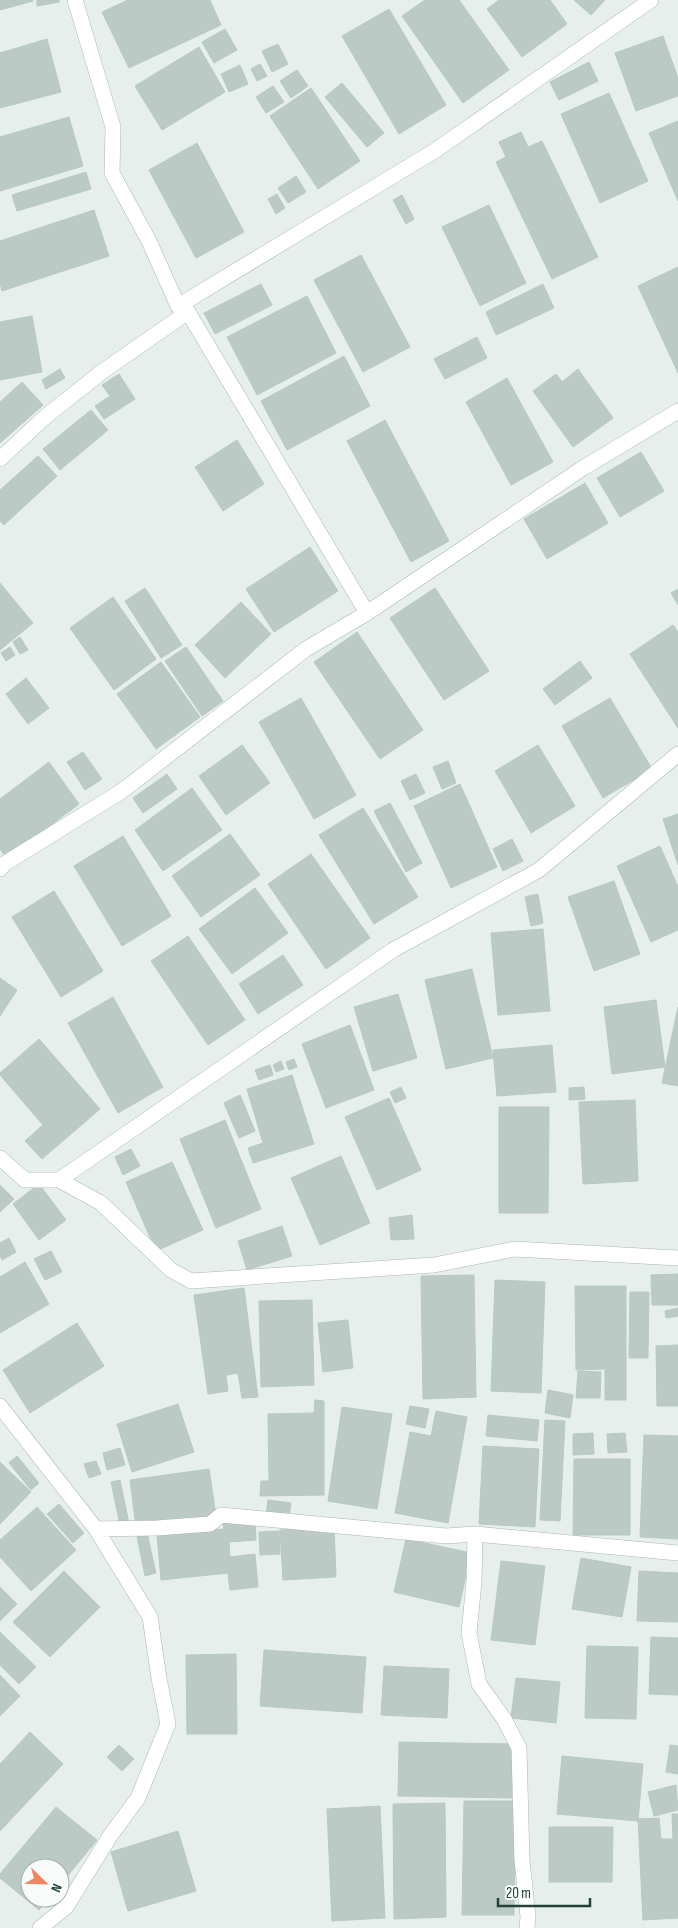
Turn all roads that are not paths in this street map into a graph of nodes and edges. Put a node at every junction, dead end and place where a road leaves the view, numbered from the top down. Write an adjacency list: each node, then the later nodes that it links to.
1 (75, 0): 3 (street)
2 (650, 0): 3 (street)
3 (183, 309): 5 (street); 6 (street)
4 (678, 412): 6 (street)
5 (0, 459)
6 (367, 613): 8 (street)
7 (678, 754): 10 (street)
8 (0, 869)
9 (0, 1158): 10 (street)
10 (59, 1180): 11 (street)
11 (678, 1258)
12 (0, 1406): 13 (street)
13 (96, 1529): 14 (street); 16 (street)
14 (474, 1534): 15 (street); 17 (street)
15 (678, 1553)
16 (40, 1928)
17 (527, 1928)

